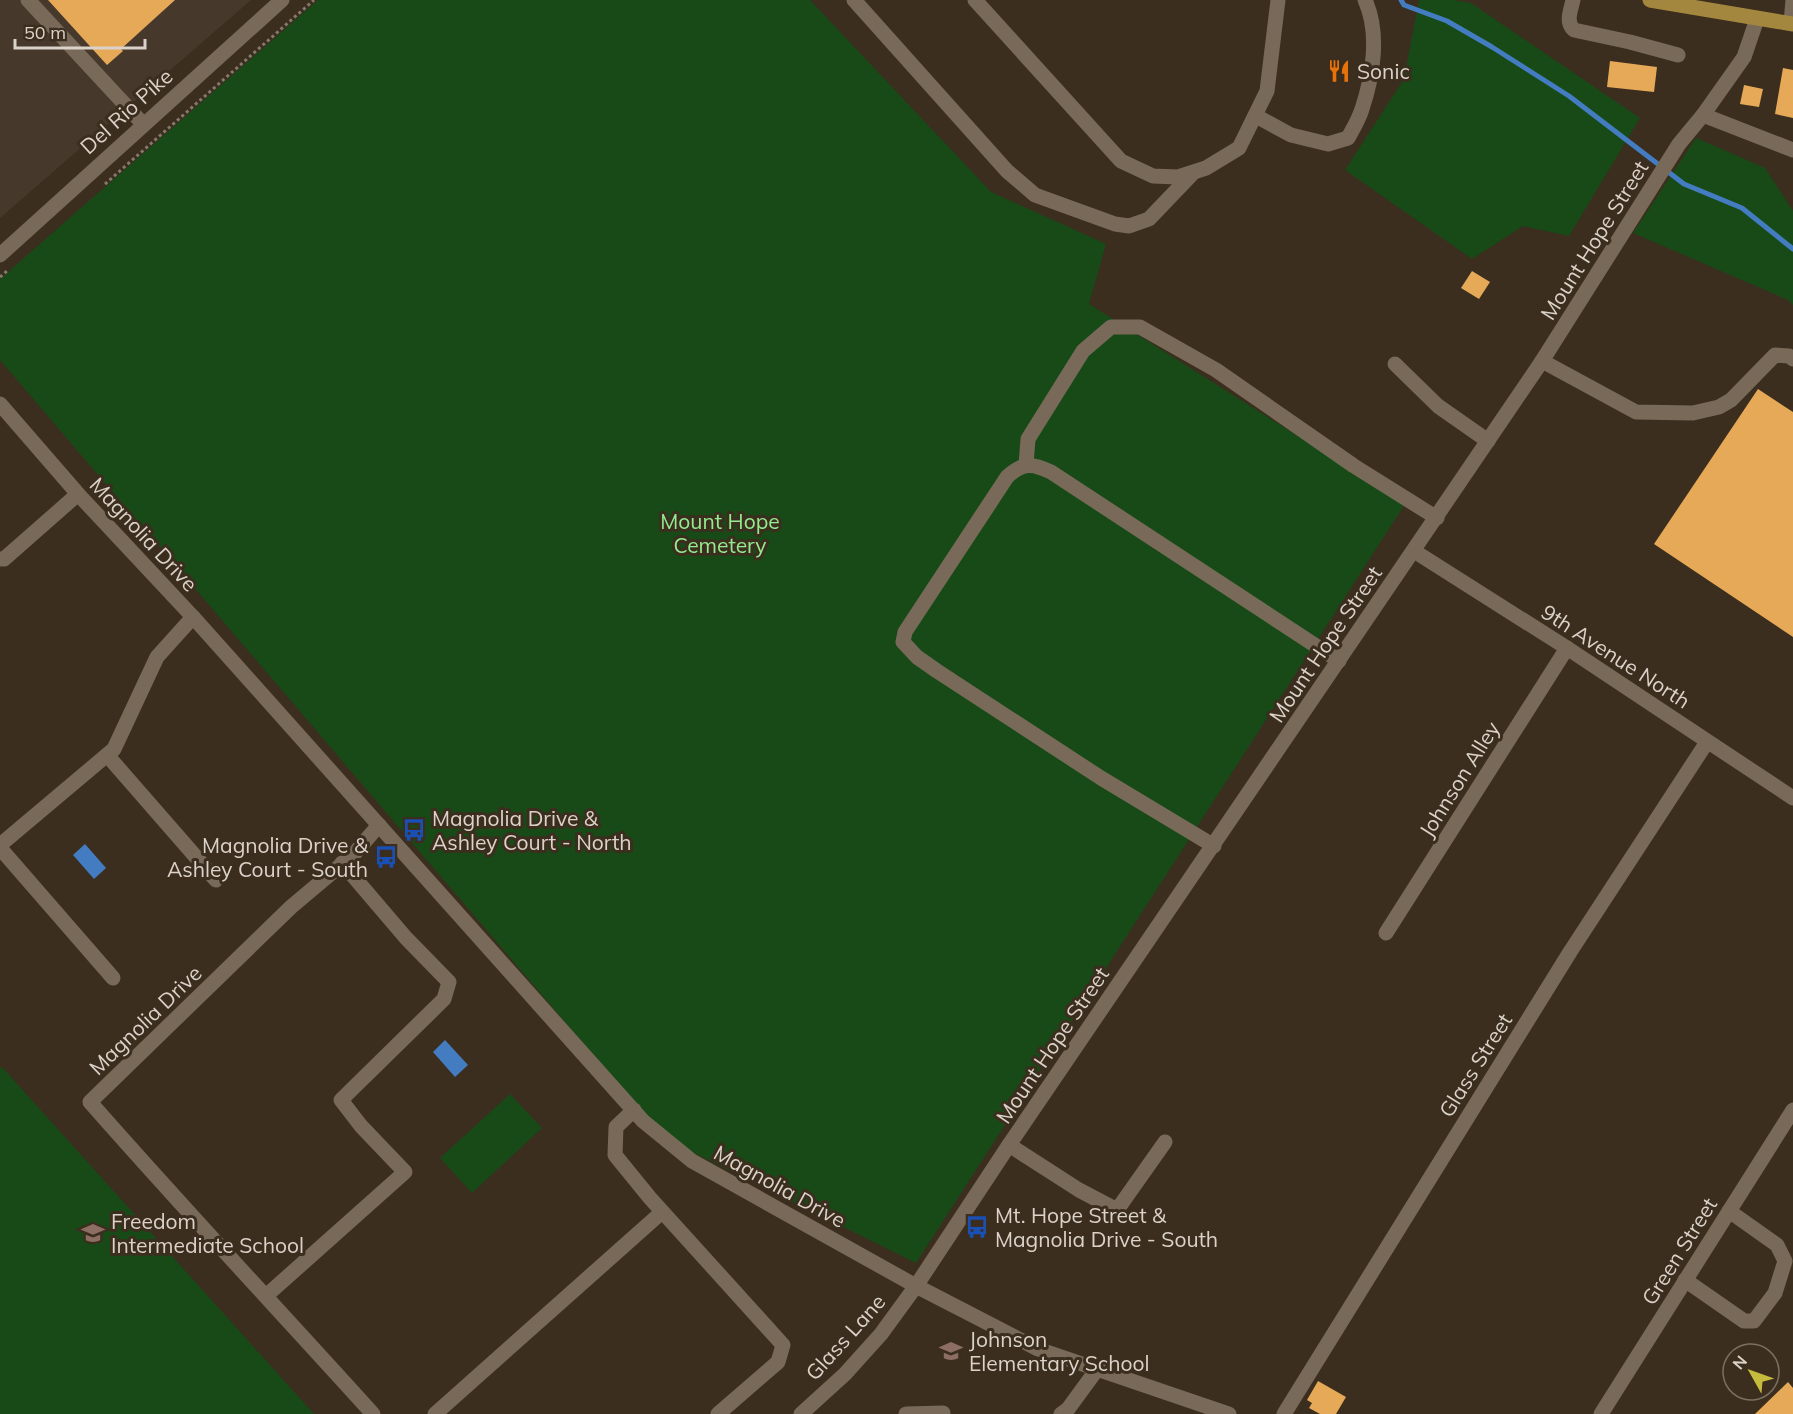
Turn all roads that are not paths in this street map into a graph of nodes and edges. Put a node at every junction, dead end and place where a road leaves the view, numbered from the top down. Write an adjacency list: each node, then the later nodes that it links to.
1 (28, 0): 15 (street)
2 (282, 0): 15 (street, Del Rio Pike)
3 (854, 0): 17 (street)
4 (975, 0): 17 (street)
5 (1278, 0): 14 (street)
6 (1365, 0): 14 (street)
7 (1573, 0): 12 (street)
8 (1793, 0): 11 (street)
9 (1659, 1): 10 (main road)
10 (1757, 19): 11 (main road); 13 (street, Mount Hope Street)
11 (1792, 24)
12 (1678, 55)
13 (1703, 115): 16 (street); 20 (street, Mount Hope Street)
14 (1256, 116): 17 (street)
15 (143, 124): 18 (street, Del Rio Pike)
16 (1793, 150)
17 (1193, 172)
18 (0, 255)
19 (1793, 359): 20 (street)
20 (1542, 362): 23 (street, Mount Hope Street)
21 (1395, 364): 23 (street)
22 (0, 404): 25 (street, Magnolia Drive)
23 (1488, 441): 26 (street, Mount Hope Street)
24 (1026, 465): 26 (street); 31 (street); 36 (street)
25 (78, 494): 28 (street); 29 (street, Magnolia Drive)
26 (1437, 518): 27 (street, Mount Hope Street)
27 (1414, 551): 30 (street, 9th Avenue North); 31 (street, Mount Hope Street)
28 (0, 559)
29 (193, 618): 33 (street); 35 (street, Magnolia Drive)
30 (1567, 648): 32 (street, 9th Avenue North); 40 (street, Johnson Alley)
31 (1339, 662): 36 (street, Mount Hope Street)
32 (1707, 742): 34 (street, 9th Avenue North); 60 (street, Glass Street)
33 (107, 755): 37 (street); 39 (street)
34 (1793, 798)
35 (379, 825): 38 (street, Magnolia Drive); 42 (street, Magnolia Drive)
36 (1214, 846): 45 (street, Mount Hope Street)
37 (0, 847): 41 (street)
38 (342, 863): 50 (street); 50 (street, Magnolia Drive)
39 (216, 880)
40 (1386, 933)
41 (113, 978)
42 (634, 1110): 47 (street); 49 (street, Magnolia Drive)
43 (1793, 1110): 46 (street, Green Street)
44 (1165, 1142): 45 (street)
45 (1009, 1145): 49 (street, Mount Hope Street)
46 (1729, 1211): 48 (street, Green Street); 48 (street)
47 (662, 1212): 53 (street); 54 (street)
48 (1685, 1280): 61 (street, Green Street)
49 (916, 1286): 51 (street, Magnolia Drive); 55 (street, Glass Lane)
50 (267, 1295): 52 (street, Magnolia Drive)
51 (1098, 1368): 58 (street); 59 (street, Magnolia Drive)
52 (373, 1414)
53 (435, 1414)
54 (718, 1414)
55 (801, 1414)
56 (906, 1414): 57 (street)
57 (943, 1414)
58 (1061, 1414)
59 (1229, 1414)
60 (1284, 1414)
61 (1601, 1414)

